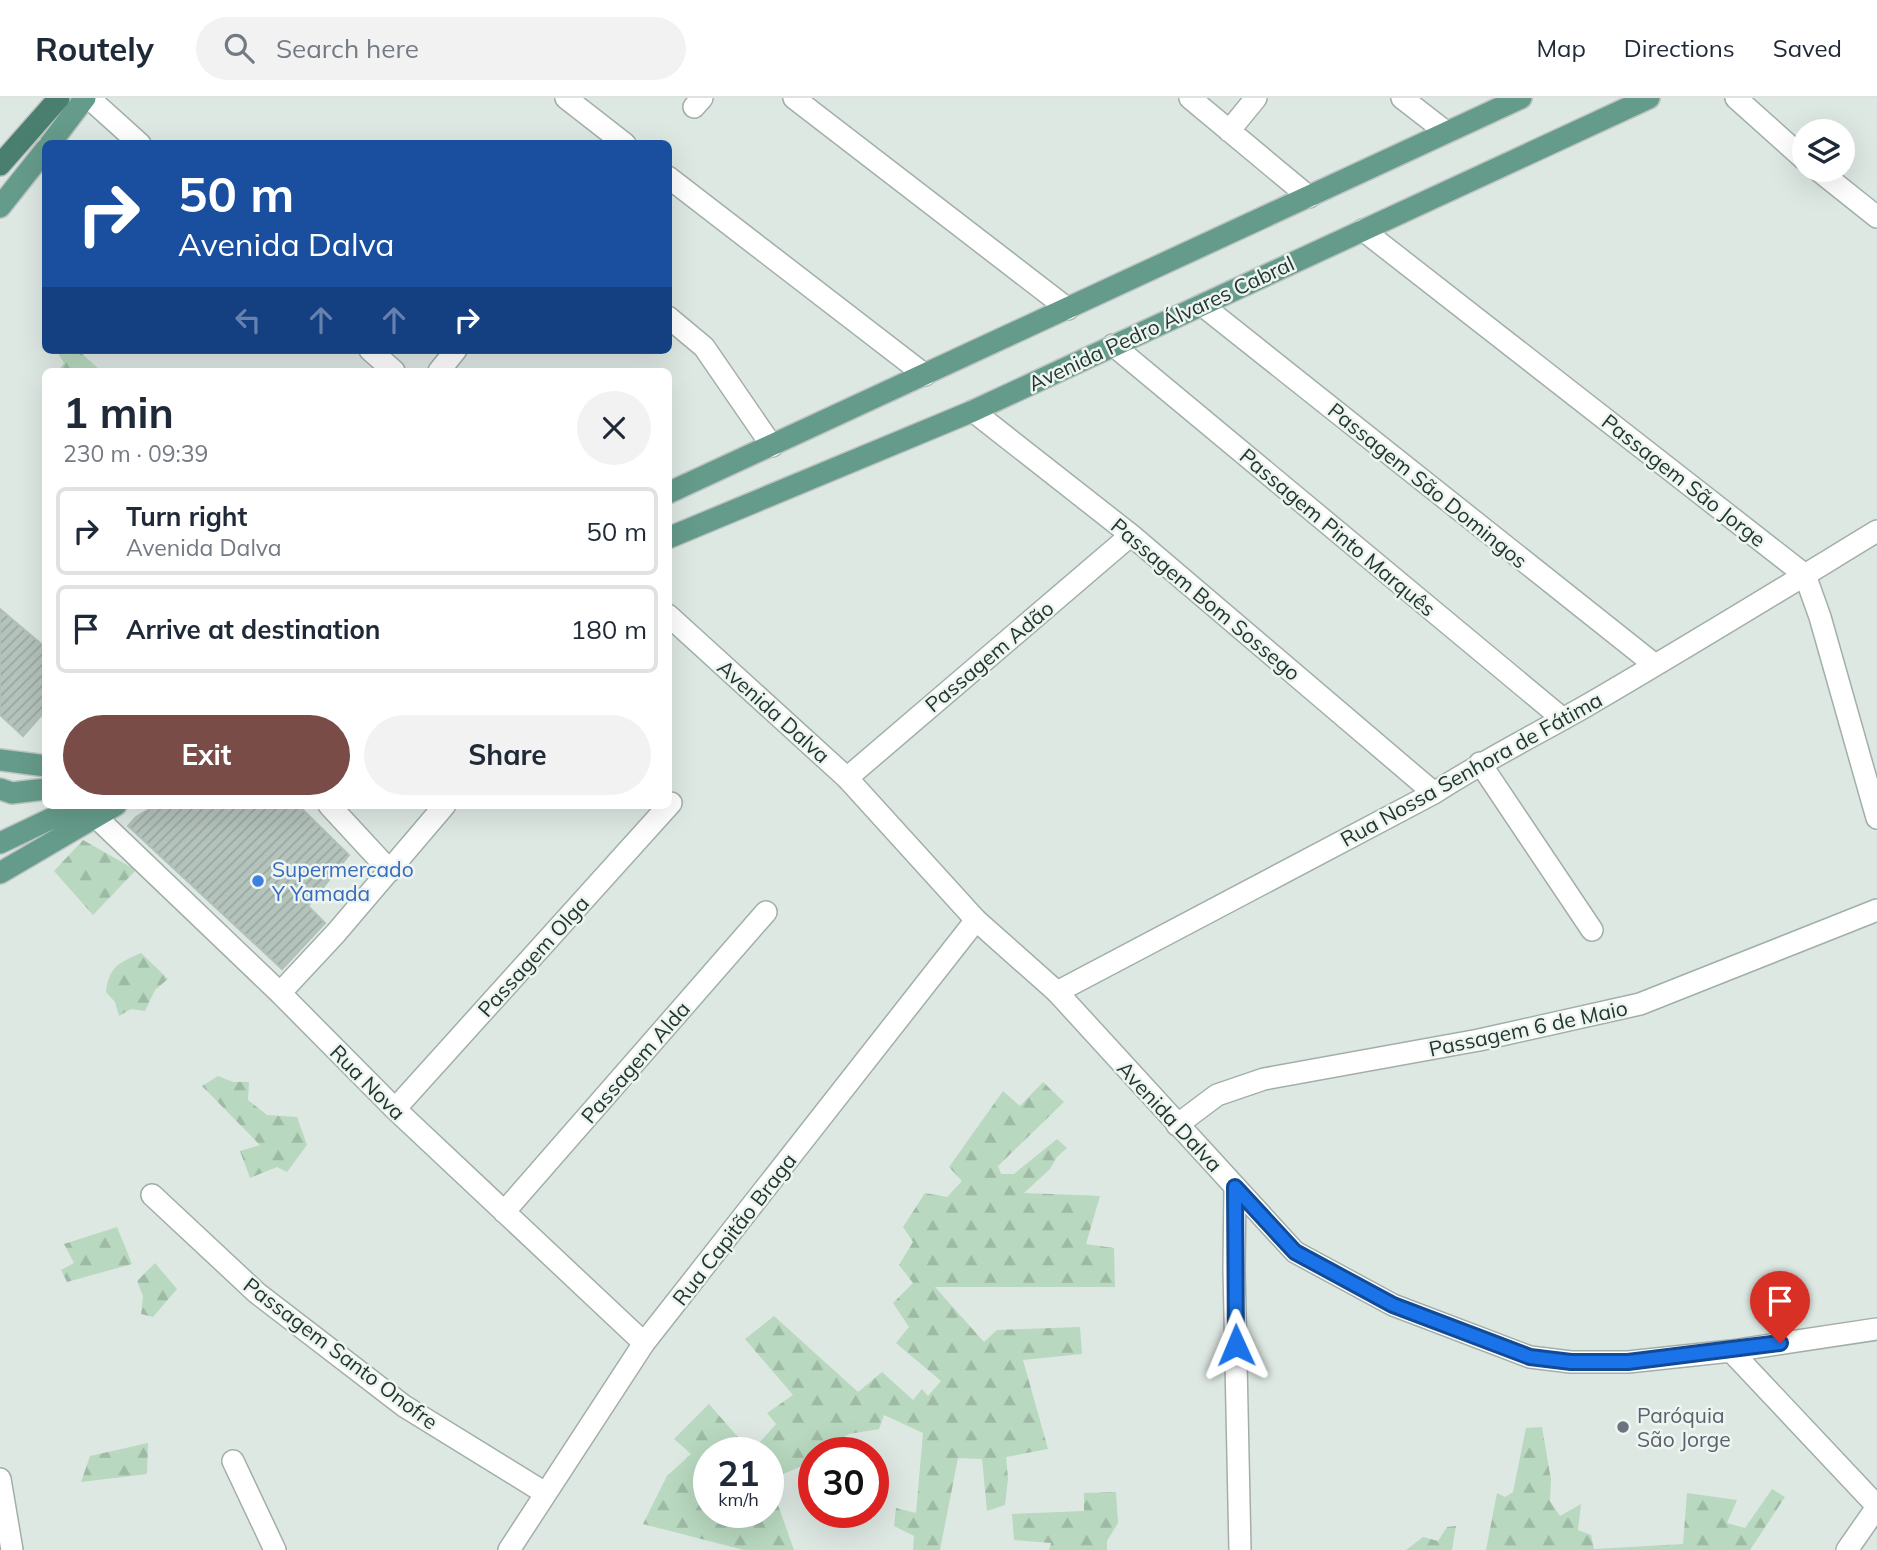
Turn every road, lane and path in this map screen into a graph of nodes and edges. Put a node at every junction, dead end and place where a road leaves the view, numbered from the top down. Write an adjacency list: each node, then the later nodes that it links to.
1 (58, 98): 18 (highway)
2 (87, 98): 13 (main road); 14 (street)
3 (566, 98): 15 (street)
4 (794, 98): 26 (street)
5 (1190, 98): 11 (street)
6 (1256, 98): 11 (street)
7 (1402, 98): 12 (street)
8 (1521, 98): 12 (main road)
9 (1649, 98): 24 (main road, Avenida Pedro Álvares Cabral)
10 (1736, 98): 16 (street)
11 (1229, 131): 21 (street)
12 (1446, 132): 21 (main road)
13 (53, 140)
14 (135, 140)
15 (620, 140)
16 (1792, 148)
17 (42, 154): 22 (main road)
18 (0, 165)
19 (672, 180): 33 (street)
20 (1833, 182): 23 (street)
21 (1309, 197): 26 (main road)
22 (0, 207)
23 (1877, 217)
24 (1363, 230): 25 (main road, Avenida Pedro Álvares Cabral); 40 (street, Passagem São Jorge)
25 (1202, 305): 28 (main road, Avenida Pedro Álvares Cabral); 42 (street, Passagem São Domingos)
26 (1068, 309): 33 (main road)
27 (672, 320): 35 (street)
28 (1113, 345): 34 (main road, Avenida Pedro Álvares Cabral); 43 (street, Passagem Pinto Marquês)
29 (375, 354): 31 (street)
30 (453, 354): 32 (street)
31 (391, 368)
32 (441, 368)
33 (925, 375): 35 (main road)
34 (973, 411): 38 (street, Passagem Bom Sossego); 39 (main road, Avenida Pedro Álvares Cabral)
35 (772, 446): 36 (main road)
36 (672, 491)
37 (1877, 531): 40 (street, Rua Nossa Senhora de Fátima)
38 (1131, 535): 47 (street, Passagem Adão); 50 (street, Passagem Bom Sossego)
39 (672, 536)
40 (1805, 575): 42 (street, Rua Nossa Senhora de Fátima); 55 (street)
41 (672, 619): 47 (street, Avenida Dalva)
42 (1655, 665): 43 (street, Rua Nossa Senhora de Fátima)
43 (1563, 719): 45 (street, Rua Nossa Senhora de Fátima)
44 (0, 760): 46 (main road)
45 (1480, 763): 50 (street, Rua Nossa Senhora de Fátima); 62 (street)
46 (42, 765)
47 (847, 778): 61 (street, Avenida Dalva)
48 (0, 789): 49 (main road)
49 (42, 789)
50 (1434, 793): 63 (street, Rua Nossa Senhora de Fátima)
51 (332, 809): 57 (street)
52 (442, 809): 57 (street)
53 (666, 809): 65 (street, Passagem Olga)
54 (88, 811): 56 (main road); 58 (main road); 64 (street, Rua Nova)
55 (1877, 818)
56 (0, 843)
57 (390, 870): 64 (street)
58 (0, 873)
59 (1877, 909): 66 (street, Passagem 6 de Maio)
60 (766, 912): 69 (street, Passagem Alda)
61 (976, 920): 63 (street, Avenida Dalva); 71 (street, Rua Capitão Braga)
62 (1592, 930)
63 (1057, 992): 66 (street, Avenida Dalva)
64 (281, 993): 65 (street, Rua Nova)
65 (395, 1109): 69 (street, Rua Nova)
66 (1177, 1125): 67 (street, Avenida Dalva)
67 (1235, 1187): 72 (street, Avenida Dalva); 80 (street)
68 (152, 1195): 75 (street, Passagem Santo Onofre)
69 (504, 1212): 71 (street, Rua Nova)
70 (1877, 1329): 72 (street, Avenida Dalva)
71 (644, 1343): 75 (street, Rua Capitão Braga)
72 (1731, 1351): 76 (street)
73 (233, 1461): 78 (street)
74 (0, 1479): 77 (street)
75 (545, 1493): 79 (street, Rua Capitão Braga)
76 (1877, 1506): 81 (street)
77 (12, 1550)
78 (275, 1550)
79 (509, 1550)
80 (1240, 1550)
81 (1847, 1550)

